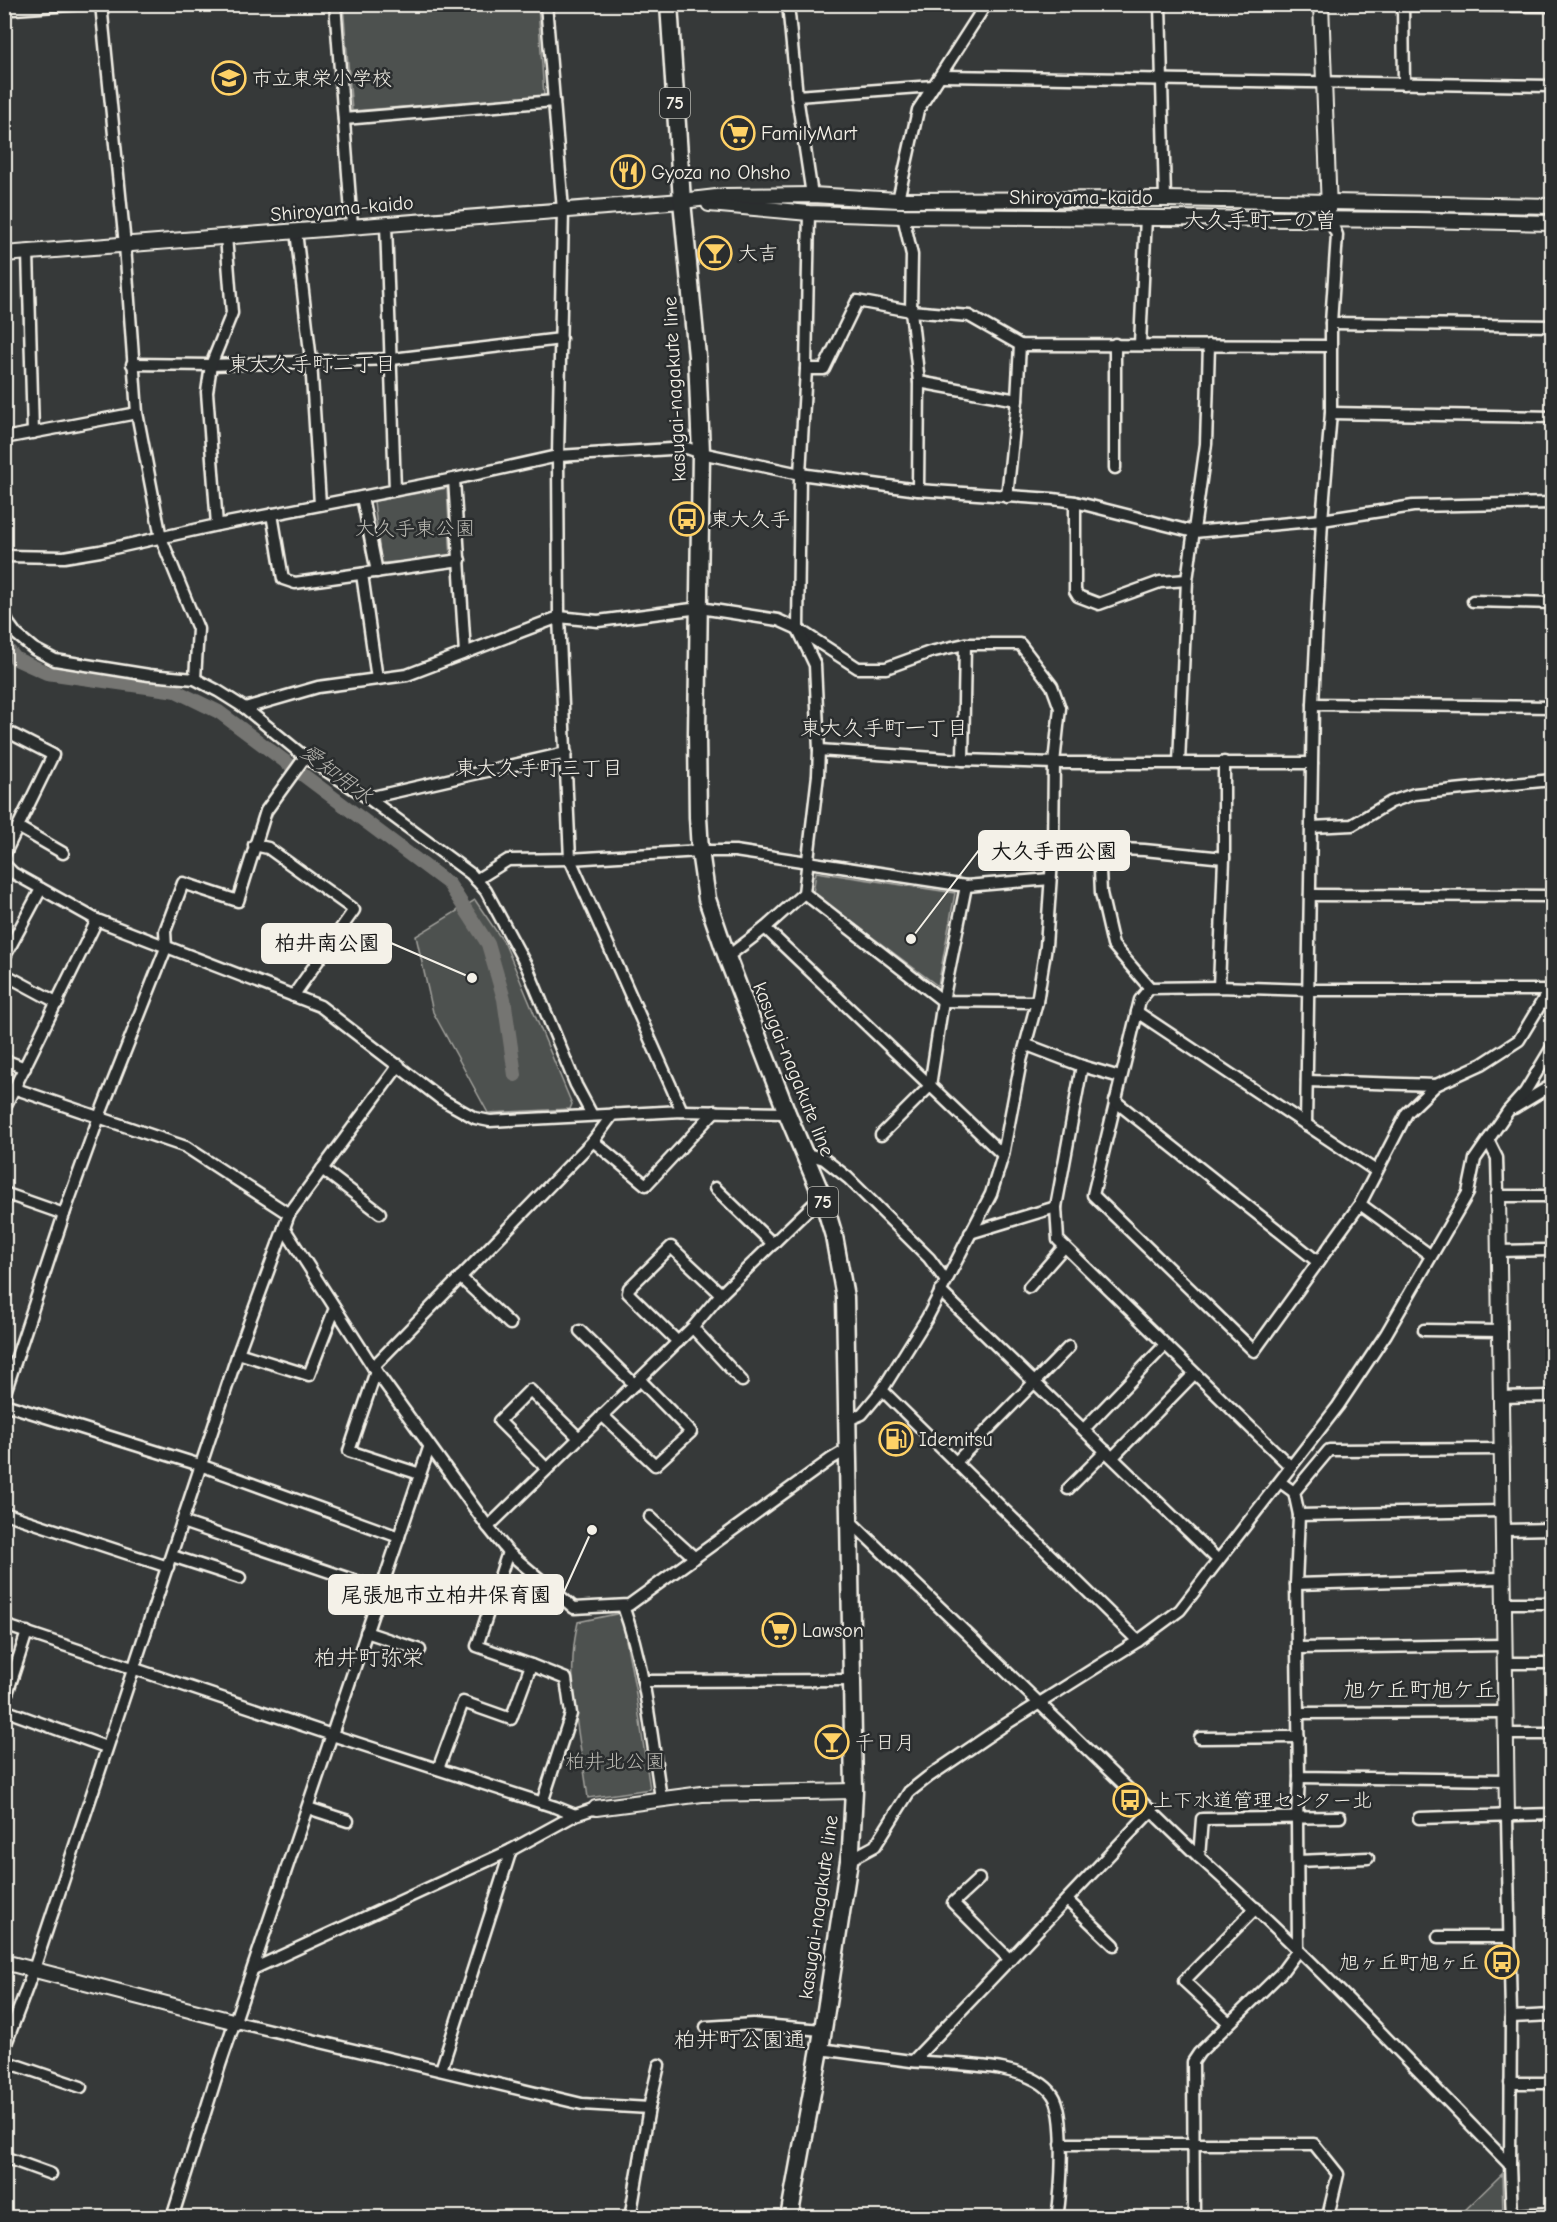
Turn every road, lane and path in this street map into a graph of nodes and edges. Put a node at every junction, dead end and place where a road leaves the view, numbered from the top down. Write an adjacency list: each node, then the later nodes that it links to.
1 (12, 4): 2 (street)
2 (84, 4)
3 (101, 4): 38 (street)
4 (335, 4): 21 (street)
5 (546, 4): 20 (street)
6 (669, 4): 25 (main road, kasugai-nagakute line / 75)
7 (788, 4): 19 (street)
8 (986, 4): 13 (street)
9 (1160, 4): 14 (street)
10 (1321, 4): 15 (street)
11 (1403, 5): 12 (street); 16 (street)
12 (1552, 6)
13 (942, 76): 14 (street); 17 (street)
14 (1161, 79): 15 (street); 23 (street)
15 (1324, 84): 16 (street); 26 (street)
16 (1404, 84): 18 (street)
17 (933, 86): 19 (street); 24 (street)
18 (1552, 86)
19 (797, 96): 22 (street)
20 (554, 101): 21 (street); 28 (street)
21 (344, 119): 35 (street)
22 (812, 195): 24 (street, Shiroyama-kaido); 25 (street, Shiroyama-kaido)
23 (1165, 199): 24 (street, Shiroyama-kaido); 26 (street, Shiroyama-kaido)
24 (897, 200)
25 (682, 201): 28 (street, Shiroyama-kaido); 29 (street, Shiroyama-kaido); 62 (main road, kasugai-nagakute line / 75)
26 (1329, 201): 27 (street, Shiroyama-kaido); 32 (street)
27 (1552, 206)
28 (563, 210): 34 (street, Shiroyama-kaido); 44 (street)
29 (809, 213): 30 (street, Shiroyama-kaido); 54 (street)
30 (903, 216): 31 (street, Shiroyama-kaido); 41 (street)
31 (1146, 217): 32 (street, Shiroyama-kaido); 46 (street)
32 (1330, 219): 33 (street, Shiroyama-kaido); 42 (street)
33 (1552, 223)
34 (386, 224): 35 (street, Shiroyama-kaido); 50 (street)
35 (352, 226): 36 (street, Shiroyama-kaido)
36 (296, 231): 37 (street, Shiroyama-kaido); 51 (street)
37 (226, 236): 38 (street, Shiroyama-kaido); 53 (street)
38 (125, 244): 39 (street, Shiroyama-kaido); 52 (street)
39 (28, 252): 40 (street, Shiroyama-kaido); 60 (street)
40 (4, 254)
41 (911, 311): 47 (street); 54 (street); 55 (street)
42 (1331, 323): 43 (street); 49 (street)
43 (1552, 326)
44 (561, 339): 50 (street); 63 (street)
45 (1115, 344): 46 (street); 47 (street); 64 (street)
46 (1140, 344): 48 (street)
47 (1020, 345): 56 (street)
48 (1209, 345): 49 (street); 77 (street)
49 (1331, 346): 58 (street)
50 (392, 359): 51 (street); 67 (street)
51 (311, 361): 53 (street); 73 (street)
52 (132, 364): 53 (street); 57 (street)
53 (211, 365): 76 (street)
54 (806, 369): 65 (street)
55 (919, 382): 56 (street); 68 (street)
56 (1017, 400): 70 (street)
57 (137, 413): 60 (street); 78 (street)
58 (1331, 413): 59 (street); 75 (street)
59 (1552, 417)
60 (33, 433): 61 (street)
61 (4, 438)
62 (701, 453): 63 (street); 65 (street); 86 (main road, kasugai-nagakute line / 75)
63 (558, 456): 66 (street); 88 (street)
64 (1115, 468)
65 (800, 474): 68 (street); 89 (street)
66 (454, 479): 67 (street); 80 (street)
67 (395, 490): 69 (street)
68 (918, 490): 70 (street)
69 (362, 497): 73 (street); 81 (street)
70 (1007, 497): 71 (street)
71 (1075, 502): 77 (street); 83 (street)
72 (1552, 503): 75 (street)
73 (320, 504): 74 (street)
74 (272, 514): 76 (street); 82 (street)
75 (1322, 520): 77 (street); 94 (street)
76 (217, 525): 78 (street)
77 (1194, 532): 83 (street)
78 (161, 538): 79 (street); 92 (street)
79 (4, 556)
80 (460, 560): 81 (street); 91 (street)
81 (378, 572): 82 (street)
82 (363, 574): 93 (street)
83 (1187, 580): 104 (street)
84 (1473, 601): 85 (street)
85 (1552, 603)
86 (699, 608): 88 (street); 89 (street); 113 (main road, kasugai-nagakute line / 75)
87 (4, 612): 92 (street)
88 (559, 617): 91 (street); 99 (street)
89 (798, 629): 90 (street); 98 (street)
90 (965, 644): 101 (street); 103 (street)
91 (465, 652): 93 (street)
92 (195, 679): 96 (street)
93 (377, 679): 96 (street)
94 (1313, 704): 95 (street); 105 (street)
95 (1552, 707)
96 (245, 708): 100 (street)
97 (4, 730): 108 (street)
98 (819, 750): 101 (street); 118 (street)
99 (566, 753): 107 (street); 117 (street)
100 (305, 757): 107 (street); 110 (street)
101 (963, 760): 103 (street)
102 (1224, 762): 104 (street); 105 (street); 116 (street)
103 (1054, 763): 104 (street); 111 (street)
104 (1179, 763)
105 (1312, 763): 109 (street)
106 (1552, 780): 109 (street)
107 (368, 798): 121 (street)
108 (18, 827): 114 (street); 115 (street)
109 (1312, 827): 125 (street)
110 (254, 845): 129 (street); 137 (street)
111 (1053, 846): 112 (street); 120 (street)
112 (1099, 847): 116 (street); 134 (street)
113 (700, 851): 117 (street); 118 (street); 130 (main road, kasugai-nagakute line / 75)
114 (63, 853)
115 (4, 855)
116 (1224, 858): 133 (street)
117 (570, 859): 121 (street); 158 (street)
118 (806, 861): 122 (street); 124 (street)
119 (4, 864): 123 (street)
120 (1050, 879): 122 (street); 139 (street)
121 (476, 880): 161 (street)
122 (966, 886): 138 (street)
123 (41, 889): 127 (street); 131 (street)
124 (804, 893): 128 (street); 138 (street)
125 (1310, 895): 126 (street); 135 (street)
126 (1552, 896)
127 (97, 920): 129 (street); 140 (street)
128 (765, 928): 130 (street); 152 (street)
129 (166, 948): 137 (street); 162 (street)
130 (727, 957): 159 (main road, kasugai-nagakute line / 75)
131 (4, 958)
132 (4, 974): 140 (street)
133 (1219, 987): 134 (street); 135 (street)
134 (1150, 988): 141 (street)
135 (1309, 990): 136 (street); 149 (street)
136 (1551, 990): 150 (street)
137 (293, 996): 145 (street)
138 (943, 1001): 139 (street); 152 (street)
139 (1037, 1002): 142 (street)
140 (58, 1003): 147 (street)
141 (1137, 1012): 148 (street); 163 (street)
142 (1026, 1045): 146 (street); 168 (street)
143 (1552, 1047): 156 (street)
144 (4, 1060): 147 (street)
145 (399, 1065): 161 (street); 169 (street)
146 (1082, 1066): 148 (street); 177 (street)
147 (25, 1068): 153 (street)
148 (1120, 1077): 154 (street)
149 (1307, 1081): 150 (street); 163 (street)
150 (1436, 1085): 170 (street)
151 (1552, 1085): 156 (street)
152 (930, 1086): 164 (street); 168 (street)
153 (16, 1089): 155 (street); 162 (street)
154 (1115, 1101): 188 (street); 188 (street)
155 (4, 1109)
156 (1508, 1110): 165 (street)
157 (715, 1111): 158 (street); 159 (street); 166 (street)
158 (682, 1112): 160 (street)
159 (787, 1113): 167 (main road, kasugai-nagakute line / 75)
160 (613, 1114): 161 (street); 166 (street)
161 (592, 1116)
162 (99, 1117): 179 (street); 180 (street)
163 (1306, 1125): 170 (street)
164 (880, 1135)
165 (1488, 1140): 174 (street); 187 (street)
166 (593, 1141): 189 (street)
167 (804, 1153): 173 (main road, kasugai-nagakute line / 75); 190 (street)
168 (1003, 1155): 182 (street)
169 (322, 1169): 178 (street); 180 (street)
170 (1376, 1171): 176 (street)
171 (715, 1188): 183 (street)
172 (4, 1193): 179 (street)
173 (822, 1196): 183 (street); 215 (main road, kasugai-nagakute line / 75)
174 (1498, 1196): 175 (street); 186 (street)
175 (1552, 1196)
176 (1360, 1204): 187 (street); 188 (street)
177 (1056, 1207): 182 (street); 184 (street)
178 (380, 1213)
179 (64, 1214): 210 (street)
180 (290, 1214): 181 (street)
181 (284, 1228): 194 (street); 203 (street)
182 (970, 1233): 190 (street)
183 (773, 1244): 193 (street)
184 (1064, 1247): 191 (street); 201 (street)
185 (1547, 1250): 186 (street)
186 (1499, 1251): 198 (street)
187 (1431, 1255): 224 (street)
188 (1318, 1262)
189 (460, 1277): 195 (street); 204 (street)
190 (946, 1281): 192 (street)
191 (1029, 1287)
192 (940, 1291): 208 (street); 209 (street)
193 (721, 1294): 196 (street); 200 (street)
194 (335, 1308): 203 (street); 204 (street)
195 (510, 1324)
196 (693, 1328): 200 (street); 206 (street)
197 (1424, 1330): 198 (street)
198 (1500, 1331): 212 (street)
199 (580, 1332): 207 (street)
200 (678, 1342): 207 (street)
201 (1165, 1345): 205 (street); 216 (street)
202 (1070, 1347): 208 (street)
203 (238, 1353): 223 (street)
204 (375, 1369): 218 (street); 226 (street)
205 (1194, 1374): 221 (street); 224 (street)
206 (742, 1381)
207 (637, 1382): 214 (street); 214 (street)
208 (1035, 1383): 216 (street); 222 (street)
209 (882, 1390): 215 (street); 222 (street)
210 (4, 1396)
211 (1552, 1396): 212 (street)
212 (1500, 1397): 220 (street)
213 (4, 1404): 223 (street)
214 (602, 1415): 217 (street)
215 (847, 1420): 219 (main road, kasugai-nagakute line / 75)
216 (1084, 1430): 221 (street)
217 (579, 1438): 225 (street); 225 (street)
218 (429, 1448): 226 (street); 236 (street)
219 (848, 1449): 234 (main road, kasugai-nagakute line / 75); 241 (street)
220 (1503, 1449): 229 (street); 230 (street)
221 (1109, 1454): 228 (street); 242 (street)
222 (956, 1462): 254 (street)
223 (200, 1465): 235 (street); 239 (street)
224 (1291, 1467): 227 (street)
225 (547, 1469): 236 (street)
226 (420, 1474): 239 (street)
227 (1280, 1482): 229 (street); 242 (street)
228 (1068, 1489)
229 (1294, 1492): 232 (street)
230 (1502, 1511): 232 (street); 238 (street)
231 (4, 1513): 243 (street)
232 (1299, 1515): 246 (street)
233 (650, 1517): 241 (street)
234 (849, 1520): 262 (main road, kasugai-nagakute line / 75); 264 (street)
235 (182, 1522): 243 (street); 247 (street)
236 (488, 1527): 240 (street)
237 (1552, 1529): 238 (street)
238 (1502, 1530): 245 (street)
239 (399, 1538): 247 (street)
240 (508, 1552): 250 (street); 260 (street)
241 (695, 1558): 250 (street)
242 (1218, 1560): 254 (street)
243 (170, 1562): 244 (street); 261 (street)
244 (240, 1578)
245 (1502, 1578): 246 (street); 248 (street)
246 (1296, 1584): 256 (street)
247 (380, 1589): 253 (street)
248 (1504, 1603): 249 (street); 255 (street)
249 (1552, 1603)
250 (623, 1606): 263 (street)
251 (4, 1625): 252 (street)
252 (27, 1632): 261 (street); 265 (street)
253 (366, 1632): 257 (street); 271 (street)
254 (1138, 1641): 264 (street)
255 (1503, 1646): 256 (street); 258 (street)
256 (1298, 1648): 268 (street)
257 (420, 1650)
258 (1504, 1663): 259 (street); 267 (street)
259 (1552, 1663)
260 (531, 1665): 275 (street); 280 (street)
261 (133, 1668): 271 (street); 274 (street)
262 (852, 1680): 263 (street); 278 (main road, kasugai-nagakute line / 75)
263 (643, 1681): 279 (street)
264 (1040, 1702): 283 (street); 294 (street)
265 (4, 1703)
266 (4, 1710): 274 (street)
267 (1505, 1712): 268 (street); 269 (street)
268 (1300, 1713): 272 (street)
269 (1505, 1734): 270 (street); 277 (street)
270 (1552, 1734)
271 (332, 1735): 275 (street); 281 (street)
272 (1299, 1737): 273 (street); 276 (street)
273 (1200, 1738)
274 (106, 1747): 306 (street)
275 (438, 1769): 280 (street)
276 (1299, 1778): 277 (street); 288 (street)
277 (1506, 1780): 286 (street)
278 (854, 1791): 279 (street); 294 (main road, kasugai-nagakute line / 75)
279 (661, 1798): 282 (street)
280 (542, 1803): 285 (street)
281 (308, 1808): 290 (street); 305 (street)
282 (596, 1808): 285 (street)
283 (1152, 1810): 292 (street); 297 (street)
284 (1552, 1814): 286 (street)
285 (575, 1815): 291 (street)
286 (1507, 1816): 289 (street); 300 (street)
287 (1340, 1817): 288 (street)
288 (1298, 1818): 292 (street); 295 (street)
289 (1419, 1818)
290 (348, 1821)
291 (511, 1850): 305 (street); 318 (street)
292 (1199, 1857): 298 (street)
293 (1368, 1858): 295 (street)
294 (849, 1860): 312 (main road, kasugai-nagakute line / 75)
295 (1298, 1861): 302 (street)
296 (979, 1879): 303 (street)
297 (1067, 1900): 301 (street); 303 (street)
298 (1256, 1908): 302 (street); 310 (street)
299 (1437, 1937): 300 (street)
300 (1509, 1937): 308 (street)
301 (1114, 1945)
302 (1298, 1950): 310 (street); 326 (street)
303 (1010, 1960): 316 (street)
304 (4, 1962): 306 (street)
305 (253, 1969): 309 (street)
306 (34, 1970): 309 (street); 313 (street)
307 (1552, 2015): 308 (street)
308 (1511, 2017): 319 (street)
309 (236, 2022): 318 (street); 331 (street)
310 (1229, 2023): 324 (street)
311 (706, 2026): 312 (street)
312 (822, 2030): 314 (main road, kasugai-nagakute line / 75)
313 (4, 2049)
314 (820, 2049): 316 (street); 333 (main road, kasugai-nagakute line / 75)
315 (4, 2061): 321 (street)
316 (913, 2061): 323 (street)
317 (659, 2065): 322 (street)
318 (441, 2070): 322 (street)
319 (1510, 2083): 320 (street); 326 (street)
320 (1552, 2083)
321 (81, 2087)
322 (649, 2108): 332 (street)
323 (1061, 2144): 324 (street); 334 (street)
324 (1194, 2144): 328 (street); 335 (street)
325 (4, 2157): 327 (street)
326 (1510, 2165): 330 (street)
327 (51, 2174)
328 (1329, 2212)
329 (1552, 2213): 330 (street)
330 (1511, 2216)
331 (172, 2217)
332 (630, 2217)
333 (789, 2217)
334 (1057, 2217)
335 (1194, 2217)

